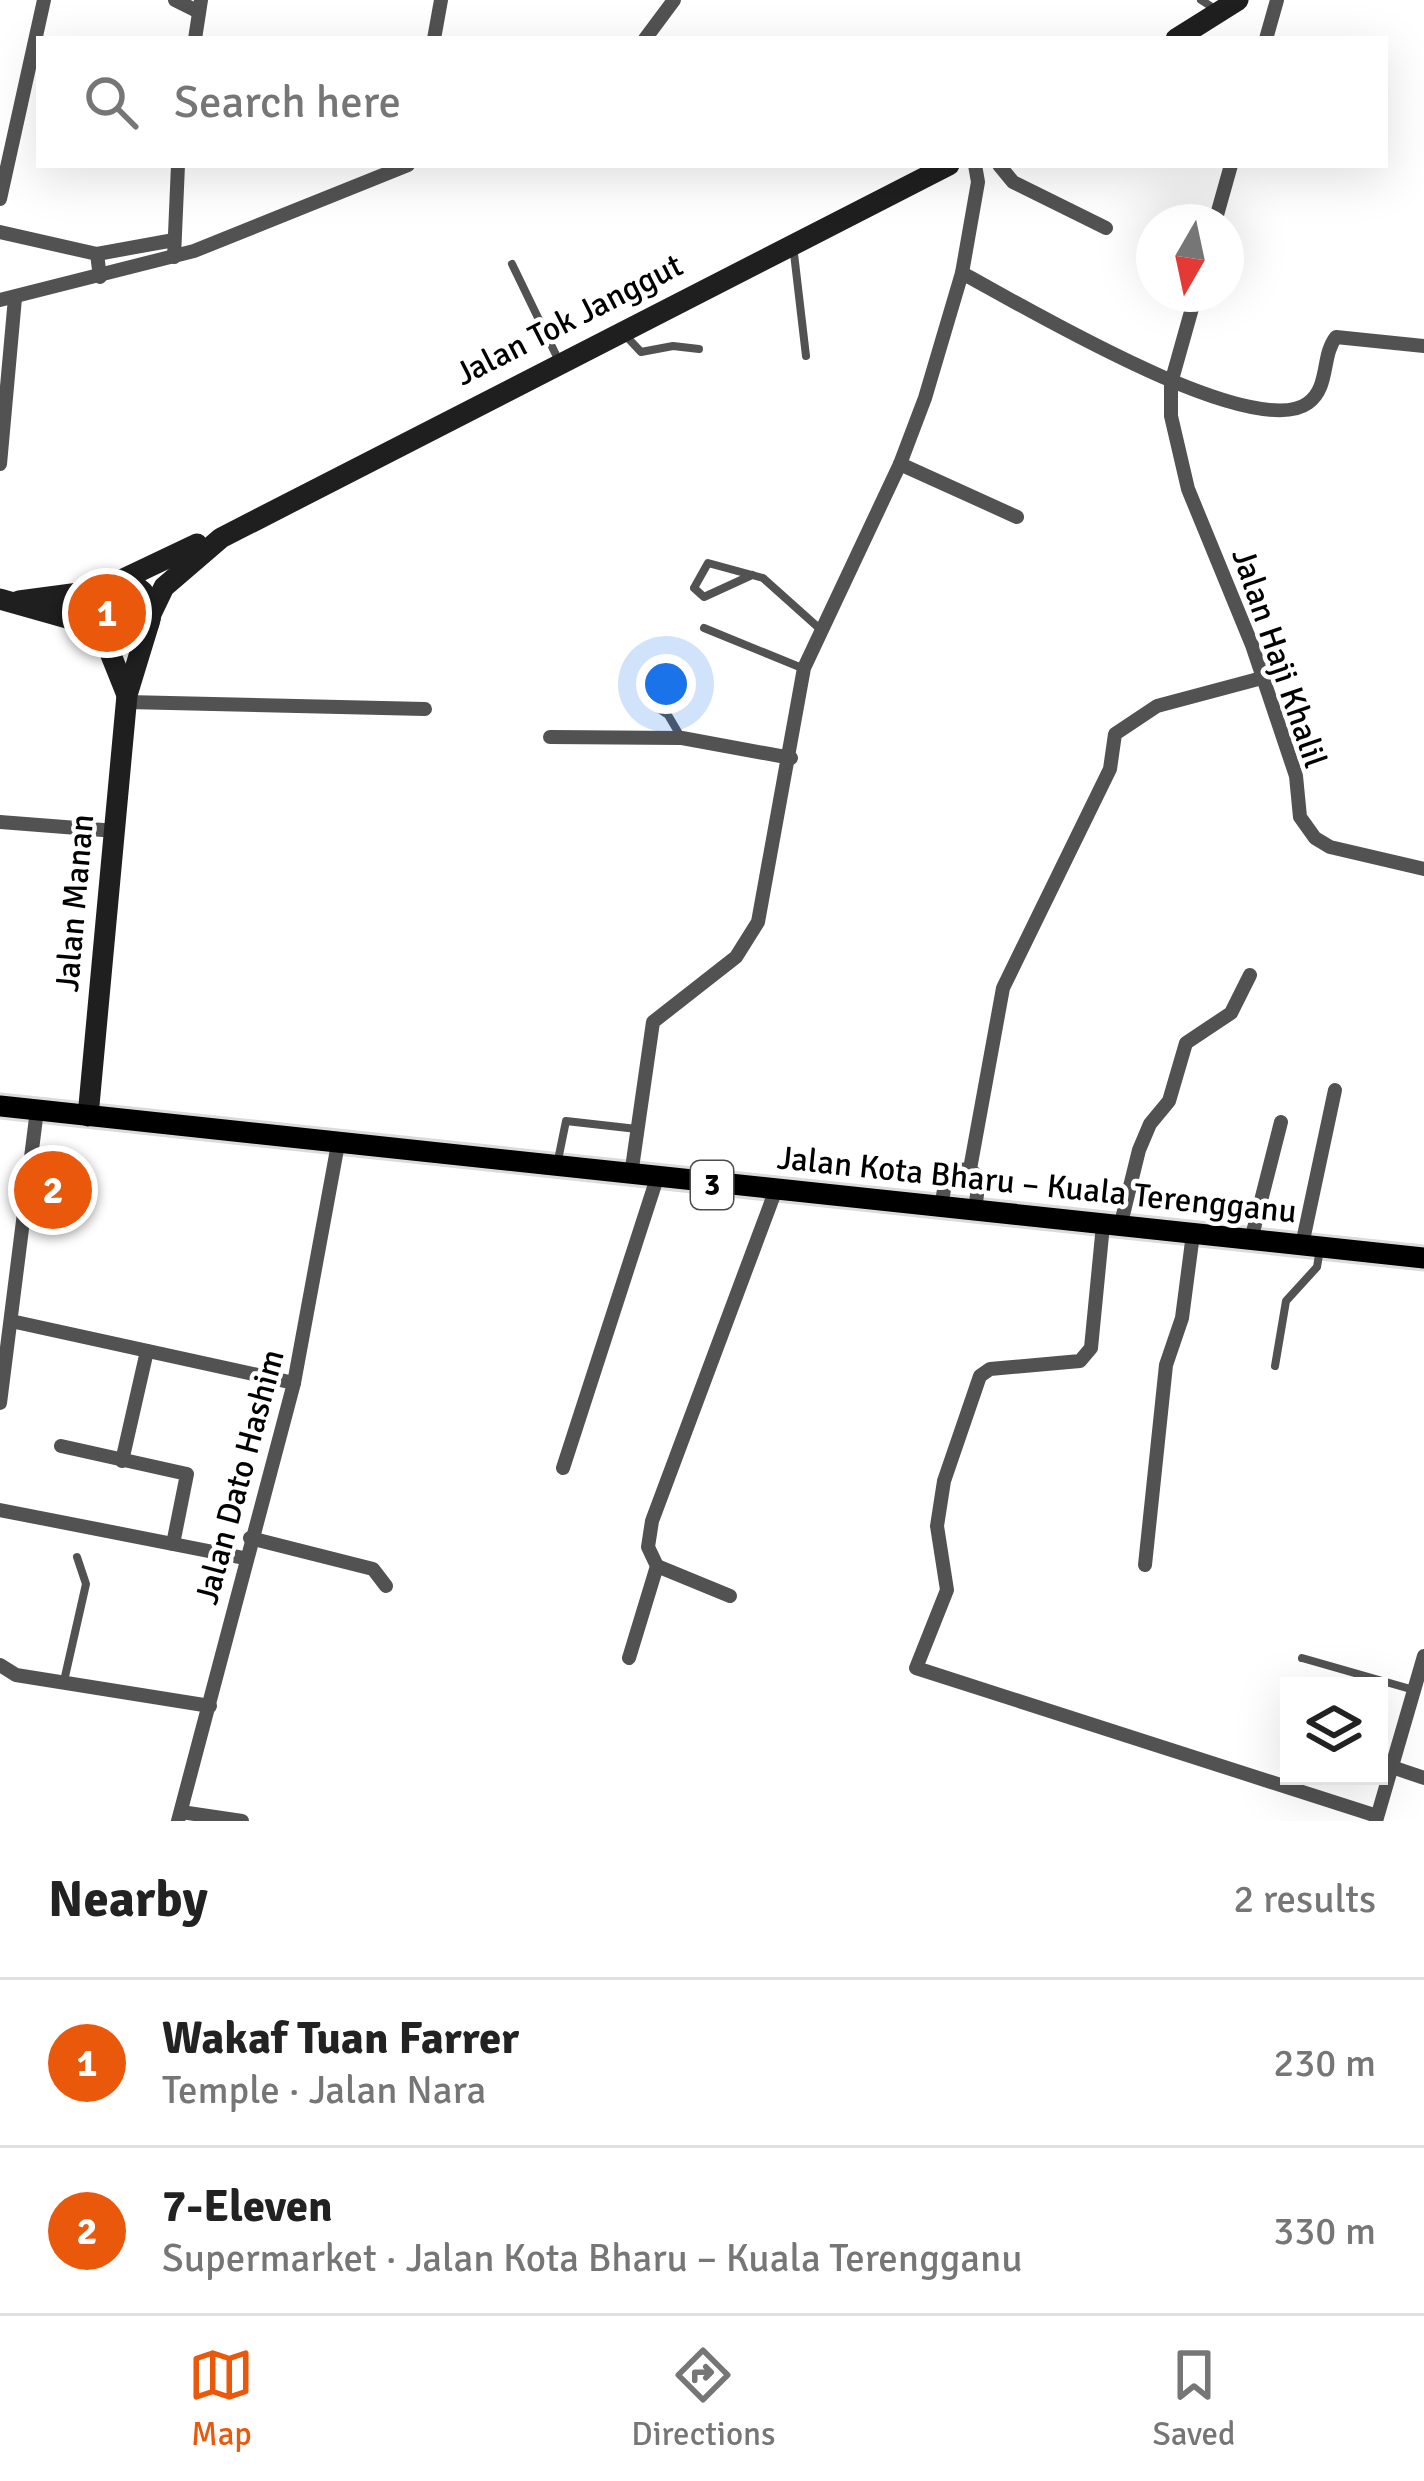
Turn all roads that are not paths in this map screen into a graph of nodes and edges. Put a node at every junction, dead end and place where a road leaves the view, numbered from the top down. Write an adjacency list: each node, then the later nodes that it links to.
1 (44, 0): 9 (street)
2 (175, 0): 7 (street)
3 (441, 0): 11 (street)
4 (674, 0): 12 (street)
5 (1276, 0): 14 (street)
6 (1219, 4): 13 (main road)
7 (200, 6): 10 (street)
8 (36, 36): 21 (street)
9 (36, 36)
10 (195, 36)
11 (435, 36)
12 (647, 36)
13 (1180, 36)
14 (1267, 36)
15 (178, 168): 25 (street)
16 (400, 168): 28 (street)
17 (943, 168): 26 (main road, Jalan Tok Janggut)
18 (976, 168): 30 (street)
19 (1001, 168): 23 (street)
20 (1230, 168): 22 (street)
21 (0, 199)
22 (1221, 204)
23 (1106, 228)
24 (0, 232): 27 (street)
25 (175, 240): 27 (street); 28 (street)
26 (792, 243): 34 (main road, Jalan Tok Janggut); 37 (lane)
27 (97, 254): 31 (street)
28 (174, 257): 31 (street)
29 (512, 264): 38 (lane)
30 (962, 273): 39 (street); 41 (street)
31 (100, 278): 32 (street)
32 (7, 299): 40 (street)
33 (1191, 312): 39 (street)
34 (623, 329): 36 (lane); 38 (main road, Jalan Tok Janggut)
35 (1424, 346): 39 (street)
36 (699, 349)
37 (806, 356)
38 (559, 361): 43 (main road, Jalan Tok Janggut)
39 (1171, 383): 52 (street, Jalan Haji Khalil)
40 (0, 464)
41 (900, 464): 42 (street); 49 (street)
42 (1017, 517)
43 (221, 538): 45 (main road, Jalan Tok Janggut); 47 (main road, Jalan Tok Janggut)
44 (752, 575): 44 (lane); 49 (lane)
45 (107, 587): 46 (main road, Jalan Tok Janggut); 47 (main road); 50 (main road)
46 (9, 600): 50 (main road)
47 (150, 619): 50 (main road); 53 (main road, Jalan Manan)
48 (704, 628): 51 (lane)
49 (820, 629): 51 (street)
50 (98, 630): 53 (main road, Jalan Manan)
51 (804, 668): 58 (street)
52 (1262, 678): 61 (street, Jalan Haji Khalil); 71 (street)
53 (127, 699): 55 (street); 60 (main road, Jalan Manan)
54 (650, 703): 57 (lane)
55 (424, 709)
56 (550, 737): 57 (street)
57 (682, 738): 58 (street)
58 (791, 758): 68 (street)
59 (0, 821): 60 (street)
60 (116, 831): 66 (main road, Jalan Manan)
61 (1424, 869)
62 (1250, 975): 77 (street)
63 (1336, 1090): 80 (street)
64 (0, 1106): 65 (main road, Jalan Kota Bharu – Kuala Terengganu / 3)
65 (37, 1110): 66 (main road, Jalan Kota Bharu – Kuala Terengganu / 3); 82 (street)
66 (88, 1116): 69 (main road, Jalan Kota Bharu – Kuala Terengganu / 3)
67 (1282, 1122): 79 (street)
68 (638, 1129): 70 (lane); 72 (street)
69 (338, 1144): 70 (main road, Jalan Kota Bharu – Kuala Terengganu / 3); 85 (street, Jalan Dato Hashim)
70 (557, 1167): 72 (main road, Jalan Kota Bharu – Kuala Terengganu / 3)
71 (970, 1169): 75 (street); 76 (street)
72 (631, 1175): 73 (main road, Jalan Kota Bharu – Kuala Terengganu / 3)
73 (657, 1178): 74 (main road, Jalan Kota Bharu – Kuala Terengganu / 3); 89 (street)
74 (775, 1192): 75 (main road, Jalan Kota Bharu – Kuala Terengganu / 3); 96 (street)
75 (941, 1208): 76 (main road, Jalan Kota Bharu – Kuala Terengganu / 3)
76 (974, 1211): 77 (main road, Jalan Kota Bharu – Kuala Terengganu / 3)
77 (1111, 1226): 78 (main road, Jalan Kota Bharu – Kuala Terengganu / 3); 109 (street)
78 (1193, 1234): 79 (main road, Jalan Kota Bharu – Kuala Terengganu / 3); 95 (street)
79 (1251, 1240): 80 (main road, Jalan Kota Bharu – Kuala Terengganu / 3)
80 (1311, 1246): 81 (main road, Jalan Kota Bharu – Kuala Terengganu / 3); 84 (lane)
81 (1424, 1258)
82 (11, 1321): 83 (street); 86 (street)
83 (147, 1351): 85 (street); 88 (street)
84 (1275, 1366)
85 (294, 1383): 91 (street, Jalan Dato Hashim)
86 (0, 1403)
87 (61, 1446): 88 (street)
88 (122, 1461): 92 (street)
89 (562, 1468)
90 (0, 1510): 92 (street)
91 (250, 1538): 94 (street, Jalan Dato Hashim); 97 (street)
92 (173, 1544): 94 (street)
93 (77, 1557): 103 (lane)
94 (244, 1558): 105 (street, Jalan Dato Hashim)
95 (1145, 1564)
96 (657, 1566): 98 (street); 100 (street)
97 (386, 1586)
98 (730, 1596)
99 (1424, 1656): 104 (street)
100 (629, 1658)
101 (1302, 1658): 104 (lane)
102 (0, 1666): 103 (street)
103 (64, 1683): 105 (street)
104 (1414, 1690): 106 (street)
105 (210, 1706): 108 (street, Jalan Dato Hashim)
106 (1392, 1766): 107 (street); 109 (street)
107 (1424, 1778)
108 (180, 1816): 110 (street)
109 (1377, 1819)
110 (242, 1821)

